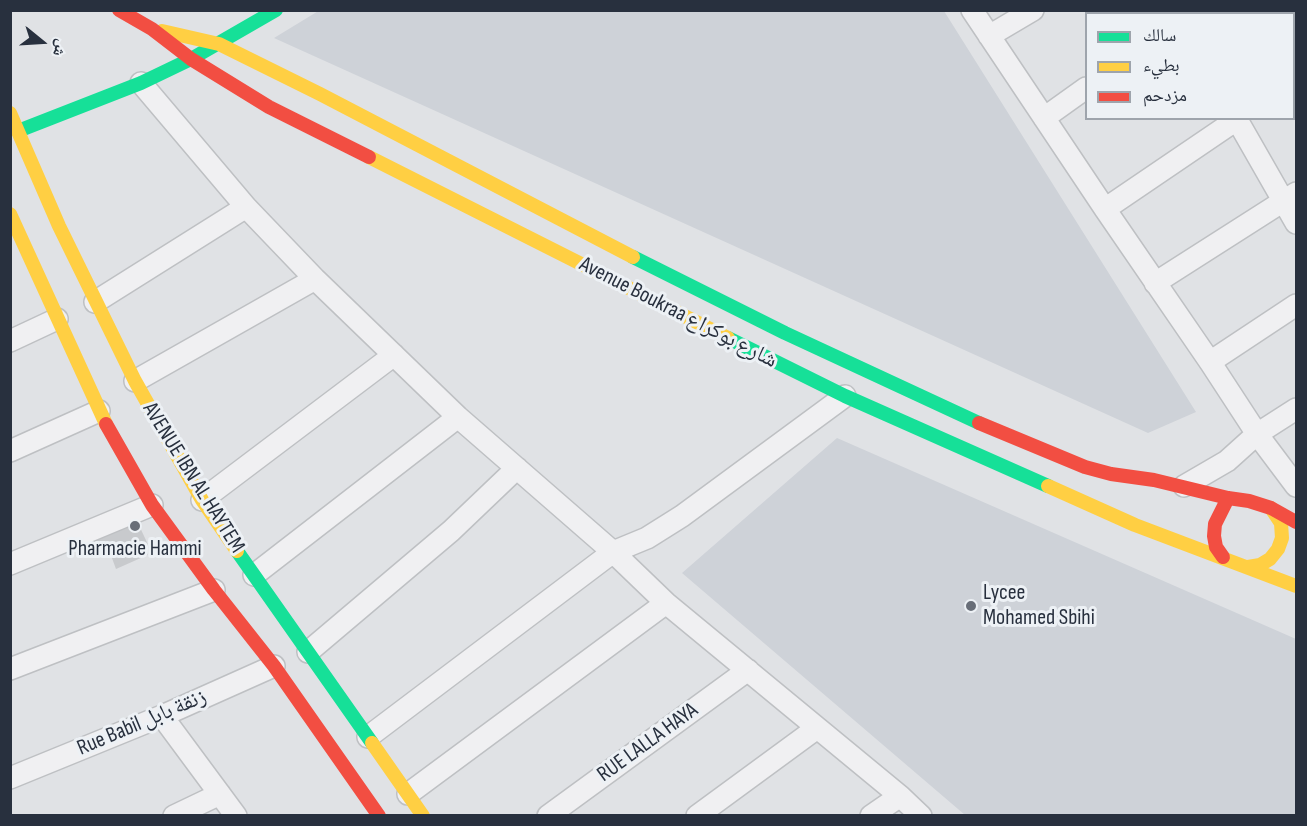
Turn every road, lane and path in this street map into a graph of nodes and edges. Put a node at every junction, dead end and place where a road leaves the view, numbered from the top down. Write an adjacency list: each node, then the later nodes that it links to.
1 (119, 10): 5 (street, Avenue Boukraa شارع بوكراع)
2 (276, 10): 7 (street)
3 (972, 10): 6 (street)
4 (1033, 10): 6 (street)
5 (152, 29): 7 (street, Avenue Boukraa شارع بوكراع); 8 (street, Avenue Boukraa شارع بوكراع)
6 (989, 36): 12 (street)
7 (219, 44): 8 (street); 37 (street, Avenue Boukraa شارع بوكراع)
8 (191, 59): 9 (street); 30 (street, Avenue Boukraa شارع بوكراع)
9 (141, 83): 15 (street); 17 (street)
10 (1085, 89): 12 (street)
11 (10, 113): 15 (street, AVENUE IBN AL HAYTEM)
12 (1044, 118): 18 (street)
13 (1236, 120): 18 (street)
14 (1238, 120): 16 (street)
15 (18, 131): 23 (street, AVENUE IBN AL HAYTEM)
16 (1290, 197): 20 (street); 22 (street)
17 (246, 207): 21 (street); 23 (street)
18 (1105, 209): 22 (street)
19 (12, 223): 25 (street, AVENUE IBN AL HAYTEM)
20 (1296, 223)
21 (315, 279): 27 (street); 29 (street)
22 (1155, 283): 28 (street)
23 (95, 302): 29 (street, AVENUE IBN AL HAYTEM)
24 (1296, 305): 28 (street)
25 (57, 319): 26 (street); 32 (street, AVENUE IBN AL HAYTEM)
26 (10, 341)
27 (393, 355): 33 (street); 40 (street)
28 (1210, 362): 34 (street)
29 (135, 381): 40 (street, AVENUE IBN AL HAYTEM)
30 (845, 396): 44 (street); 45 (street, Avenue Boukraa شارع بوكراع)
31 (1296, 409): 34 (street)
32 (99, 411): 35 (street); 41 (street, AVENUE IBN AL HAYTEM)
33 (458, 417): 36 (street); 48 (street)
34 (1257, 434): 37 (street); 38 (street)
35 (10, 452)
36 (517, 468): 44 (street); 52 (street)
37 (1184, 486): 39 (street, Avenue Boukraa شارع بوكراع)
38 (1296, 486)
39 (1228, 498): 42 (street); 45 (street)
40 (202, 500): 48 (street, AVENUE IBN AL HAYTEM)
41 (152, 505): 46 (street); 50 (street, AVENUE IBN AL HAYTEM)
42 (1271, 508): 43 (street); 47 (street)
43 (1296, 522)
44 (613, 552): 51 (street); 58 (street)
45 (1223, 557): 47 (street)
46 (10, 564)
47 (1248, 567): 49 (street)
48 (254, 575): 52 (street, AVENUE IBN AL HAYTEM)
49 (1296, 586)
50 (214, 590): 53 (street, AVENUE IBN AL HAYTEM); 54 (street)
51 (666, 603): 55 (street); 61 (street)
52 (308, 652): 58 (street, AVENUE IBN AL HAYTEM)
53 (273, 666): 56 (street, Rue Babil زنقة بابل); 65 (street, AVENUE IBN AL HAYTEM)
54 (10, 669)
55 (747, 670): 57 (street); 67 (street, RUE LALLA HAYA)
56 (162, 716): 59 (street, Rue Babil زنقة بابل); 60 (street)
57 (817, 729): 62 (street); 68 (street)
58 (368, 737): 61 (street, AVENUE IBN AL HAYTEM)
59 (10, 778)
60 (220, 794): 63 (street); 64 (street)
61 (408, 794): 66 (street, AVENUE IBN AL HAYTEM)
62 (900, 796): 69 (street); 70 (street)
63 (174, 816)
64 (236, 816)
65 (379, 816)
66 (423, 816)
67 (548, 816)
68 (697, 816)
69 (872, 816)
70 (921, 816)

